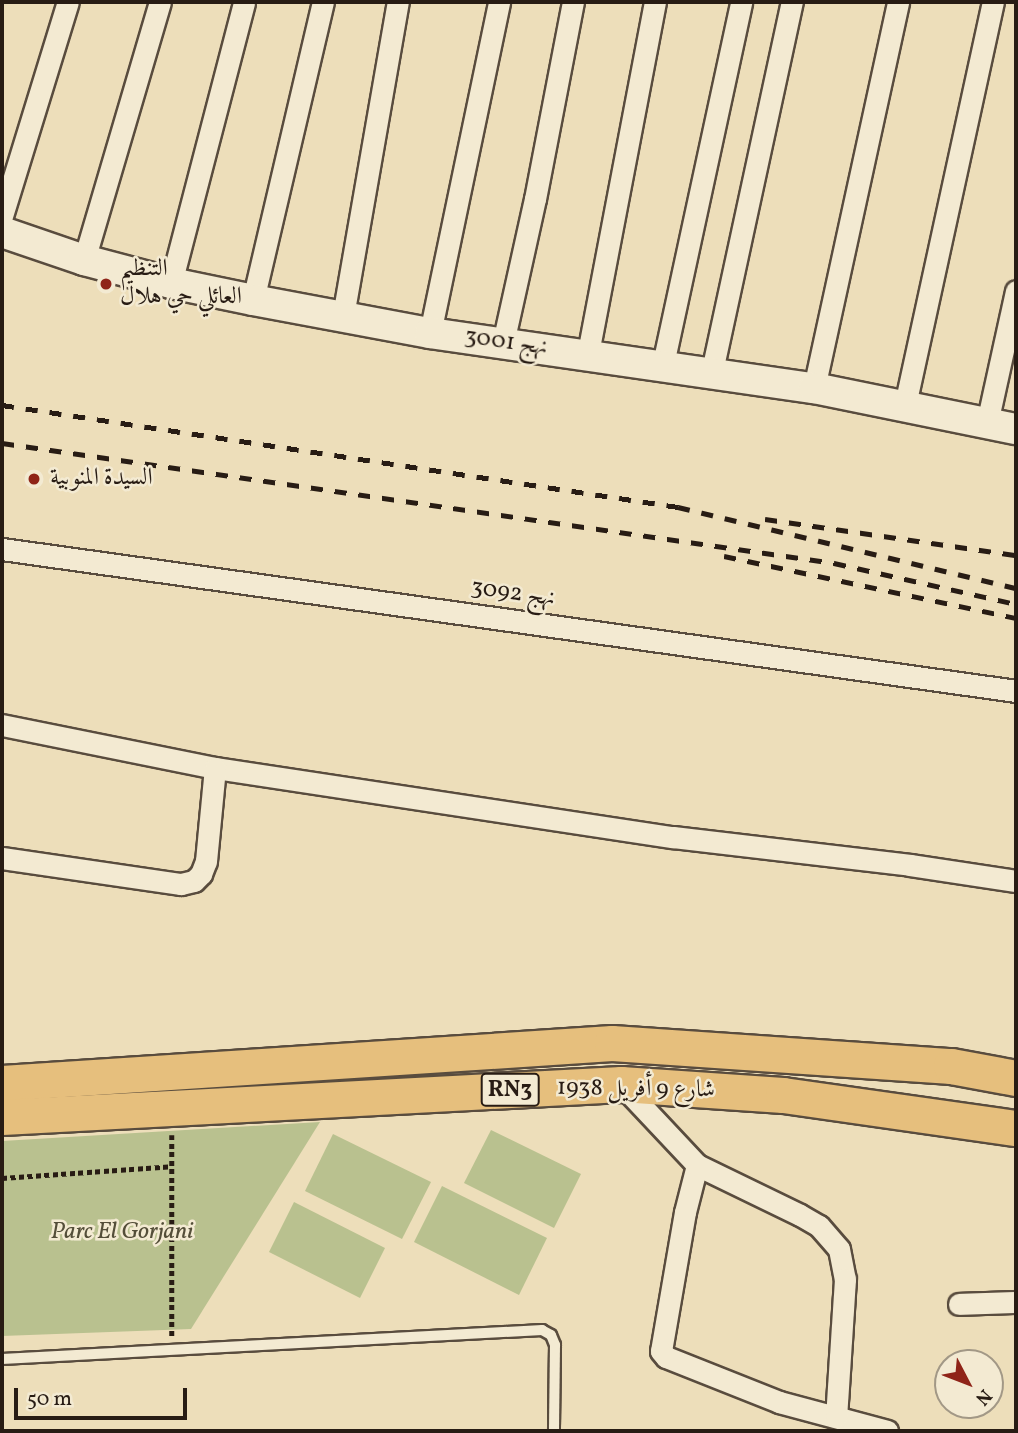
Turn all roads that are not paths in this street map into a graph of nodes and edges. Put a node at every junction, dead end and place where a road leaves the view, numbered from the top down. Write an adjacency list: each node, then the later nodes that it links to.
1 (68, 2): 13 (street)
2 (160, 2): 15 (street)
3 (244, 2): 16 (street)
4 (323, 2): 18 (street)
5 (398, 2): 19 (street)
6 (499, 2): 20 (street)
7 (573, 2): 21 (street)
8 (655, 2): 22 (street)
9 (741, 2): 23 (street)
10 (792, 2): 24 (street)
11 (898, 2): 25 (street)
12 (993, 2): 26 (street)
13 (2, 216)
14 (2, 232): 15 (street, نهج 3001)
15 (84, 260): 16 (street, نهج 3001)
16 (171, 283): 18 (street, نهج 3001)
17 (1016, 291): 27 (street)
18 (254, 300): 19 (street, نهج 3001)
19 (342, 316): 20 (street, نهج 3001)
20 (430, 332): 21 (street, نهج 3001)
21 (503, 343): 22 (street, نهج 3001)
22 (588, 353): 23 (street, نهج 3001)
23 (663, 364): 24 (street, نهج 3001)
24 (712, 371): 25 (street, نهج 3001)
25 (814, 388): 26 (street, نهج 3001)
26 (905, 405): 27 (street, نهج 3001)
27 (987, 423): 28 (street, نهج 3001)
28 (1016, 429)
29 (2, 549): 30 (street, نهج 3092)
30 (1016, 691)
31 (2, 725): 32 (street)
32 (215, 768): 33 (street); 34 (street)
33 (2, 859)
34 (1016, 881)
35 (951, 1066): 36 (main road); 37 (main road, شارع 9 أفريل 1938 / RN3); 38 (main road, شارع 9 أفريل 1938 / RN3)
36 (1016, 1066)
37 (1016, 1078)
38 (2, 1083)
39 (621, 1084): 40 (main road, شارع 9 أفريل 1938 / RN3); 41 (main road, شارع 9 أفريل 1938 / RN3); 44 (street)
40 (946, 1116): 42 (main road, شارع 9 أفريل 1938 / RN3); 43 (main road)
41 (2, 1117)
42 (1016, 1128)
43 (1016, 1139)
44 (697, 1165): 48 (street); 48 (street)
45 (1016, 1302): 46 (street)
46 (959, 1304)
47 (2, 1359): 49 (lane)
48 (836, 1417): 50 (street)
49 (554, 1431)
50 (887, 1431)

